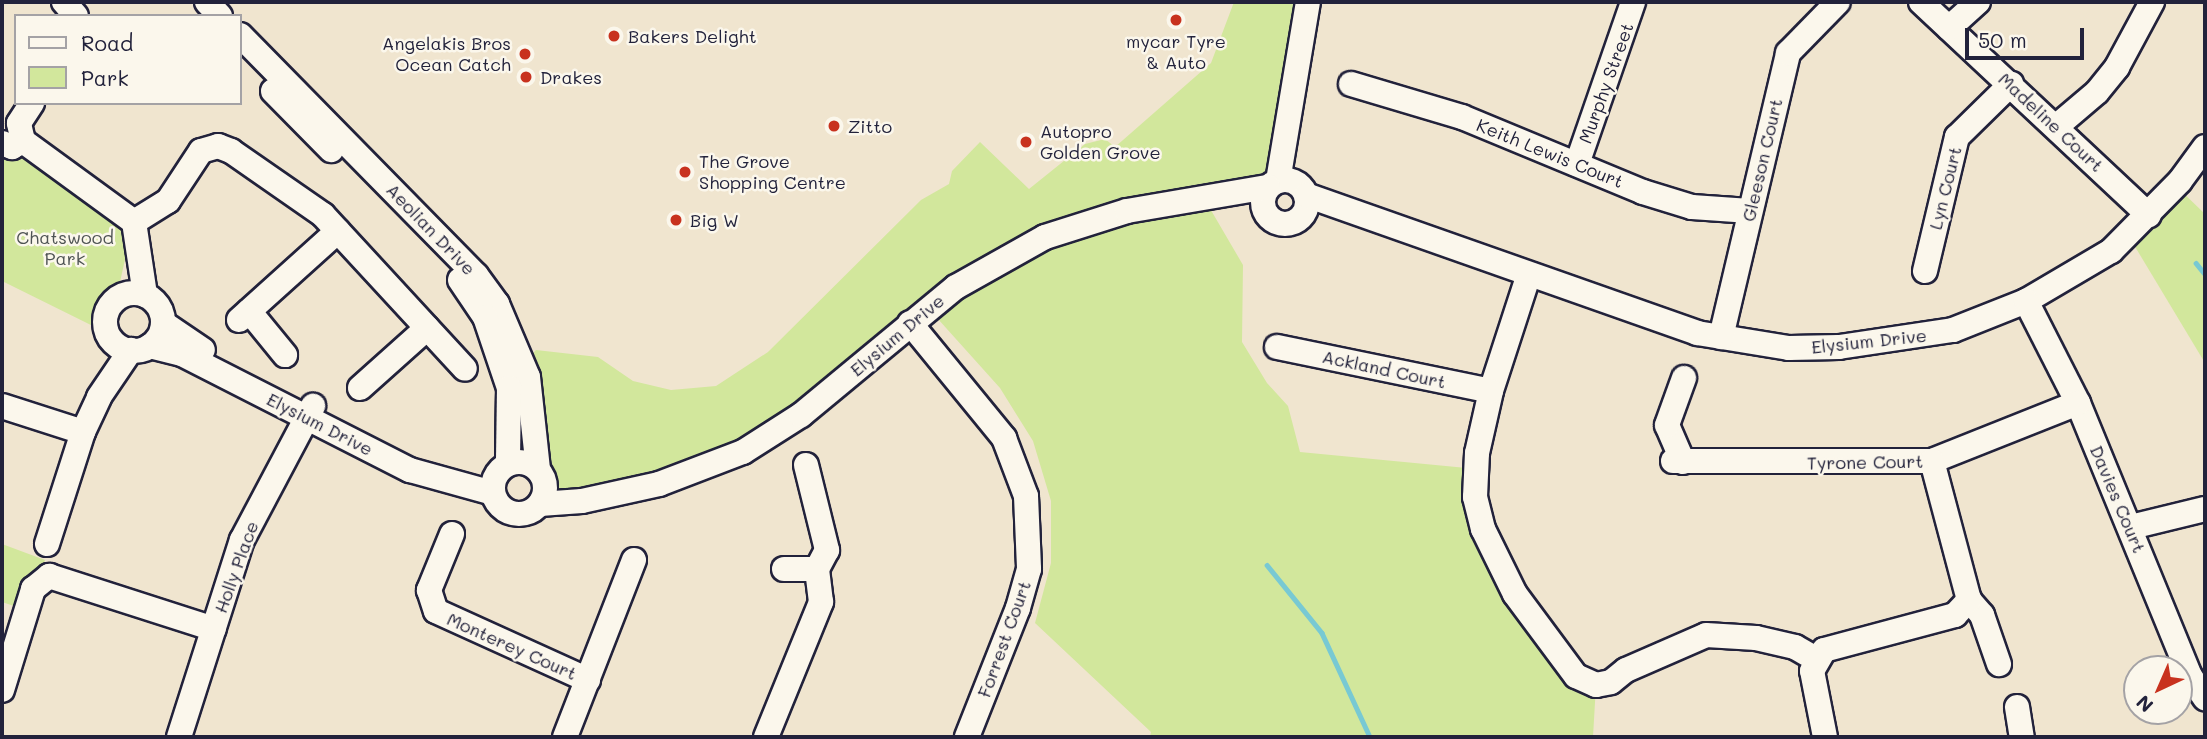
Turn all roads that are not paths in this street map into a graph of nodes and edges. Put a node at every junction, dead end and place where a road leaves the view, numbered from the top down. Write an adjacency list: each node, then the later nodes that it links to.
1 (1308, 2): 16 (street)
2 (1633, 2): 15 (street, Murphy Street)
3 (1838, 2): 17 (street, Gleeson Court)
4 (1921, 2): 7 (street, Madeline Court)
5 (1978, 2): 7 (street)
6 (2152, 2): 12 (street)
7 (1949, 27): 11 (street, Madeline Court)
8 (242, 37): 43 (street, Aeolian Drive)
9 (242, 58): 42 (street, Aeolian Drive)
10 (1351, 84): 15 (street, Keith Lewis Court)
11 (2011, 84): 12 (street, Madeline Court); 21 (street, Lyn Court)
12 (2057, 126): 18 (street, Madeline Court)
13 (12, 132): 19 (street)
14 (2205, 147): 18 (street, Elysium Drive)
15 (1577, 164): 17 (street, Keith Lewis Court)
16 (1286, 194): 22 (street, Elysium Drive); 26 (street, Elysium Drive)
17 (1750, 211): 28 (street, Gleeson Court)
18 (2149, 215): 24 (street, Elysium Drive)
19 (135, 228): 20 (street); 23 (street)
20 (338, 231): 27 (street); 31 (street)
21 (1925, 271)
22 (1528, 277): 28 (street, Elysium Drive); 35 (street)
23 (134, 295): 25 (street); 29 (street)
24 (2026, 301): 28 (street, Elysium Drive); 36 (street, Davies Court)
25 (163, 323): 29 (street); 38 (street, Elysium Drive)
26 (911, 323): 43 (street, Elysium Drive); 62 (street, Forrest Court)
27 (427, 328): 32 (street); 34 (street)
28 (1721, 337)
29 (132, 346): 38 (street, Elysium Drive); 39 (street)
30 (1277, 346): 35 (street, Ackland Court)
31 (285, 355)
32 (465, 369)
33 (1684, 378): 40 (street, Tyrone Court)
34 (360, 388)
35 (1491, 391): 53 (street)
36 (2078, 403): 40 (street, Tyrone Court); 45 (street, Davies Court)
37 (2, 406): 39 (street)
38 (310, 411): 42 (street, Elysium Drive); 52 (street, Holly Place)
39 (83, 432): 47 (street)
40 (1931, 461): 51 (street)
41 (806, 465): 50 (street)
42 (499, 478): 43 (street, Elysium Drive); 43 (street)
43 (541, 485)
44 (2205, 509): 45 (street)
45 (2131, 527): 57 (street, Davies Court)
46 (452, 534): 55 (street, Monterey Court)
47 (47, 544)
48 (634, 560): 55 (street)
49 (784, 569): 50 (street)
50 (817, 569): 61 (street)
51 (1969, 600): 53 (street); 54 (street)
52 (214, 629): 56 (street); 59 (street, Holly Place)
53 (1816, 659): 63 (street)
54 (1999, 664)
55 (588, 680): 60 (street)
56 (2, 690)
57 (2205, 698)
58 (2018, 707): 64 (street)
59 (179, 737)
60 (565, 737)
61 (765, 737)
62 (967, 737)
63 (1825, 737)
64 (2022, 737)

